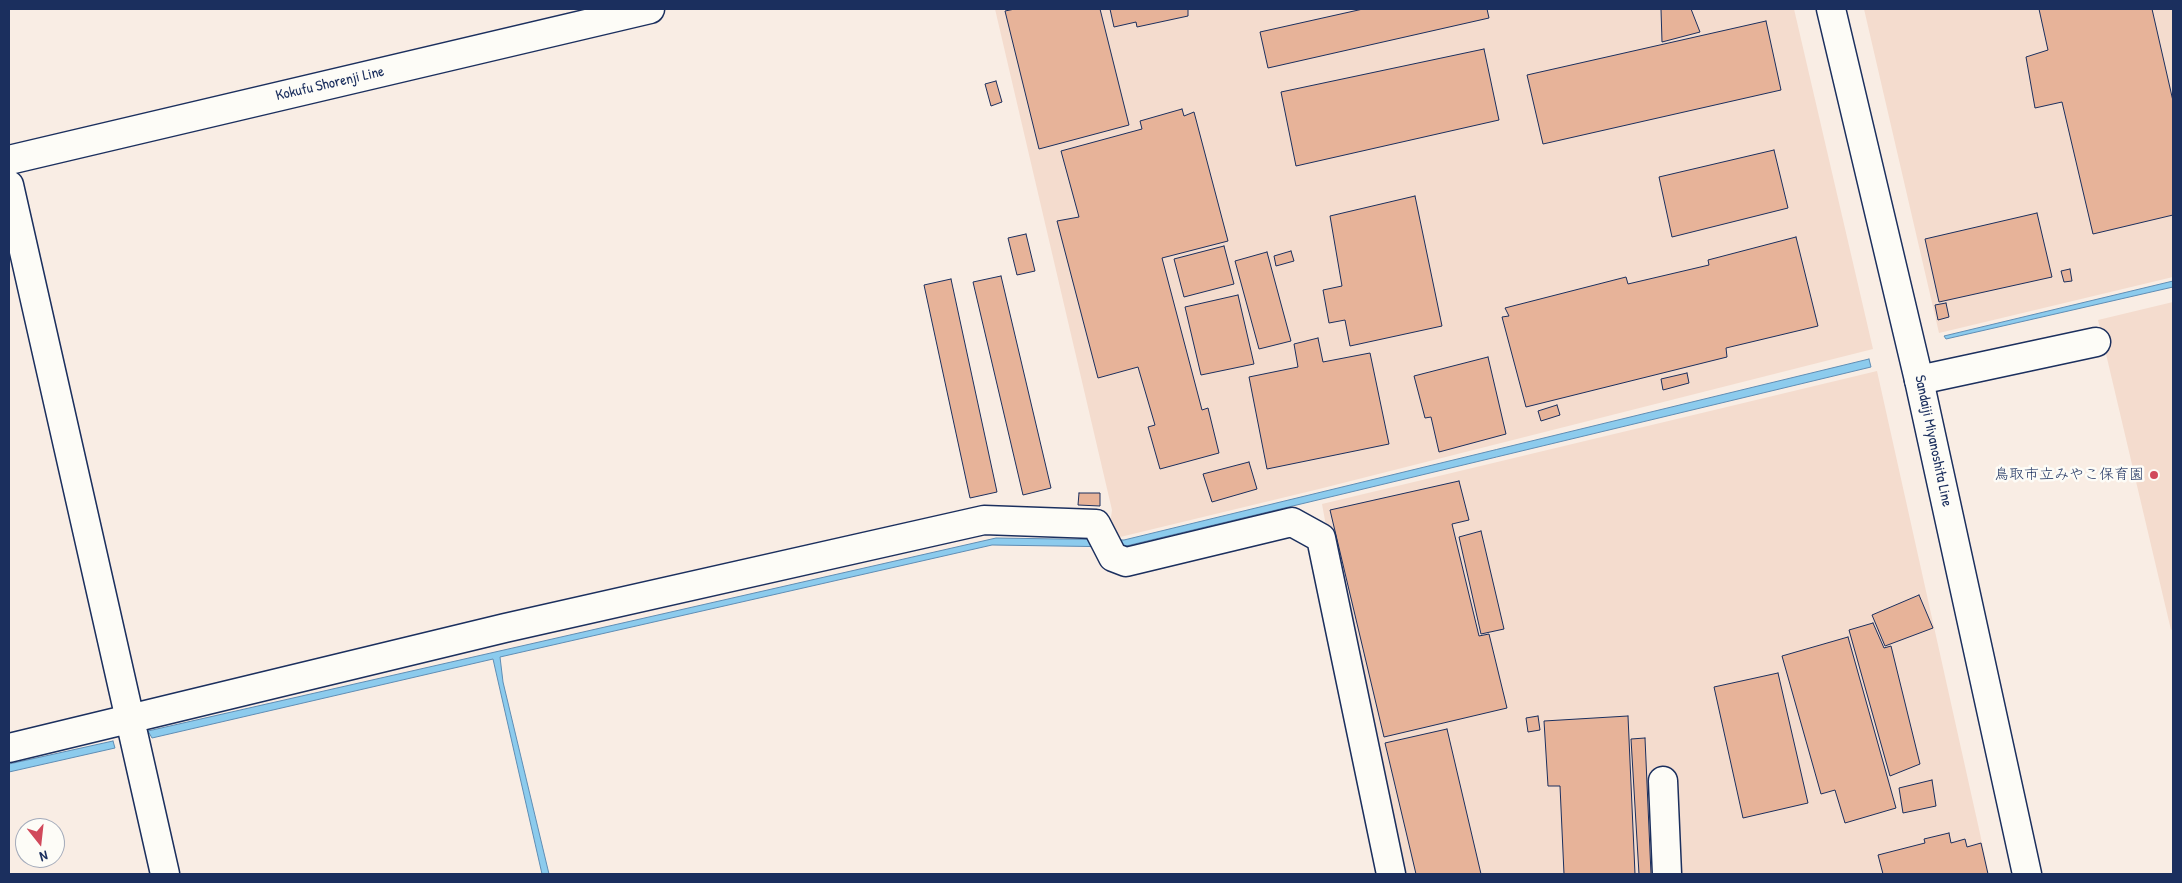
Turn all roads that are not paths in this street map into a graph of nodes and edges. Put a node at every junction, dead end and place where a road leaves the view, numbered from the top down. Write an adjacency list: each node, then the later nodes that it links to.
1 (650, 9): 3 (street, Kokufu Shorenji Line)
2 (1831, 9): 6 (street, Sandaiji Miyanoshita Line)
3 (9, 160)
4 (9, 185): 7 (street)
5 (2096, 342): 6 (street)
6 (1919, 380): 13 (street, Sandaiji Miyanoshita Line)
7 (130, 720): 8 (street); 10 (street); 11 (street)
8 (9, 748)
9 (1663, 781): 12 (street)
10 (165, 874)
11 (1391, 874)
12 (1667, 874)
13 (2027, 874)

